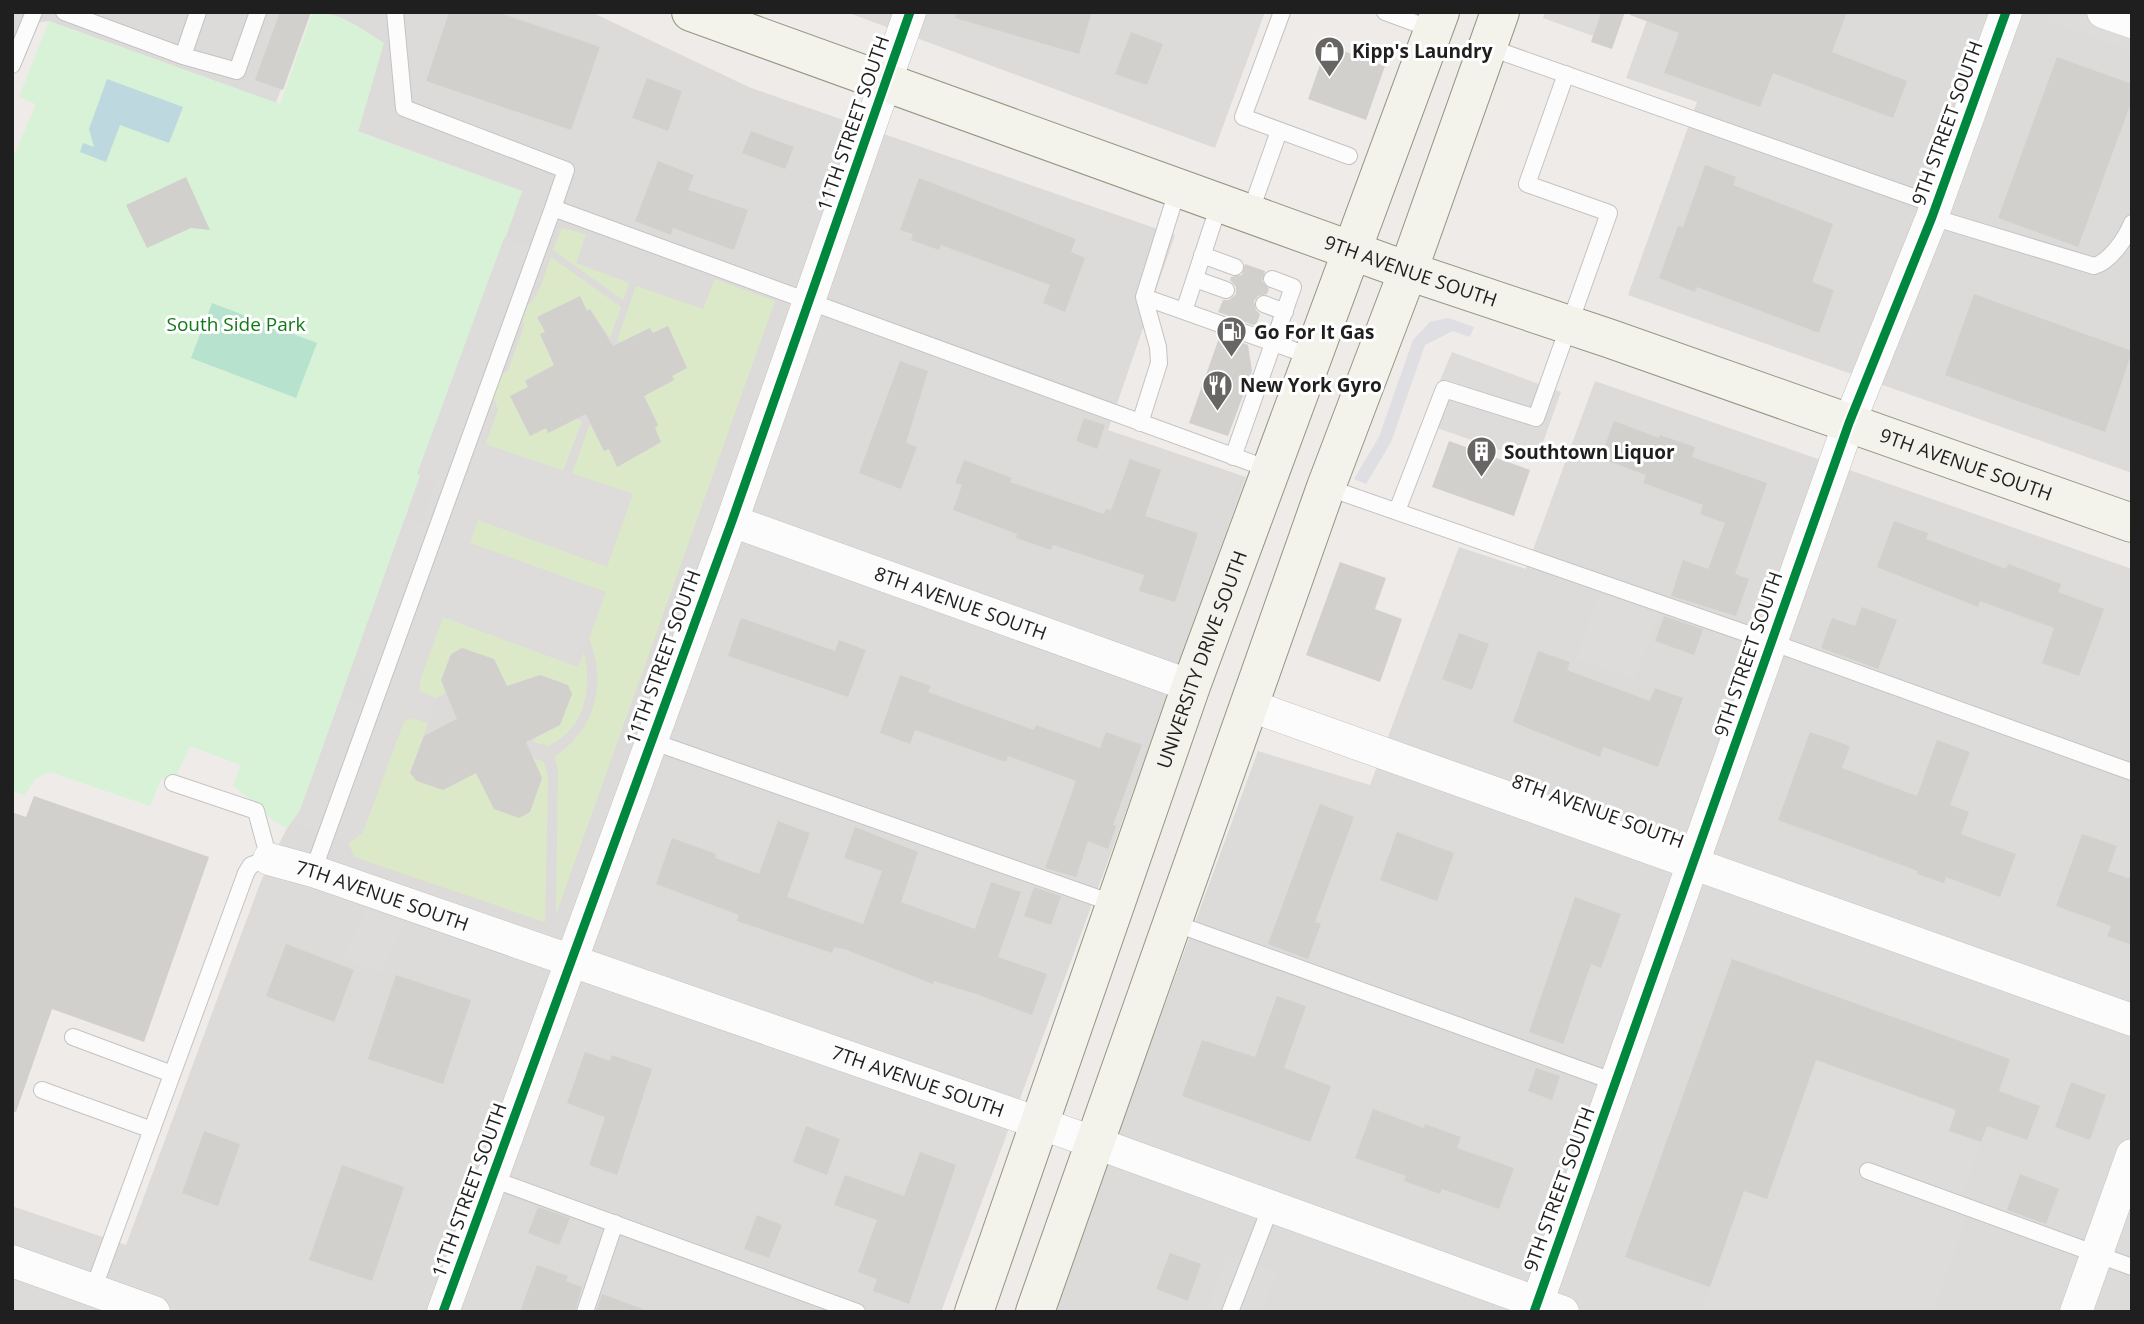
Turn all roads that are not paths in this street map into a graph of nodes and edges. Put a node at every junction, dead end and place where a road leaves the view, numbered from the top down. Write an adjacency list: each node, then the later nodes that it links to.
1 (34, 12): 16 (lane)
2 (64, 12): 15 (lane)
3 (198, 12): 15 (lane)
4 (258, 12): 15 (lane)
5 (395, 12): 22 (lane)
6 (691, 12): 18 (main road, 9TH AVENUE SOUTH)
7 (910, 12): 18 (street, 11TH STREET SOUTH)
8 (1282, 12): 19 (lane)
9 (1385, 12): 12 (lane)
10 (2006, 12): 24 (street, 9TH STREET SOUTH)
11 (2102, 12): 13 (street)
12 (1437, 21): 26 (main road, UNIVERSITY DRIVE SOUTH)
13 (2132, 22)
14 (1494, 29): 17 (lane); 29 (main road)
15 (183, 55)
16 (12, 65)
17 (1566, 74): 24 (lane); 38 (lane)
18 (886, 84): 21 (main road, 9TH AVENUE SOUTH); 34 (street, 11TH STREET SOUTH)
19 (1279, 131): 20 (lane); 23 (lane)
20 (1349, 156)
21 (1178, 188): 23 (main road, 9TH AVENUE SOUTH); 33 (lane)
22 (553, 208): 34 (lane); 57 (lane)
23 (1235, 208): 26 (main road, 9TH AVENUE SOUTH); 27 (lane)
24 (1934, 211): 25 (lane); 42 (street, 9TH STREET SOUTH)
25 (2132, 223)
26 (1352, 250): 29 (main road, 9TH AVENUE SOUTH); 40 (main road, UNIVERSITY DRIVE SOUTH)
27 (1202, 255): 28 (lane); 30 (lane)
28 (1235, 267)
29 (1408, 271): 38 (main road, 9TH AVENUE SOUTH); 45 (main road)
30 (1195, 279): 32 (lane); 36 (lane)
31 (1272, 279): 37 (lane)
32 (1226, 290)
33 (1144, 297): 36 (lane); 41 (lane)
34 (808, 304): 41 (lane); 47 (street, 11TH STREET SOUTH)
35 (1264, 304): 37 (lane)
36 (1184, 312): 39 (lane)
37 (1285, 312): 39 (lane)
38 (1569, 325): 42 (main road, 9TH AVENUE SOUTH); 46 (lane)
39 (1274, 344): 40 (lane); 43 (lane)
40 (1313, 357): 44 (main road, UNIVERSITY DRIVE SOUTH)
41 (1140, 423): 43 (lane)
42 (1849, 423): 48 (main road, 9TH AVENUE SOUTH); 49 (street, 9TH STREET SOUTH)
43 (1233, 457): 44 (lane)
44 (1271, 470): 50 (main road, UNIVERSITY DRIVE SOUTH)
45 (1326, 487): 46 (lane); 51 (main road)
46 (1397, 511): 49 (lane)
47 (732, 521): 50 (street, 8TH AVENUE SOUTH); 52 (street, 11TH STREET SOUTH)
48 (2132, 523)
49 (1772, 642): 53 (lane); 56 (street, 9TH STREET SOUTH)
50 (1191, 686): 58 (main road, UNIVERSITY DRIVE SOUTH)
51 (1251, 706): 56 (street, 8TH AVENUE SOUTH); 59 (main road)
52 (652, 741): 58 (lane); 60 (street, 11TH STREET SOUTH)
53 (2132, 772)
54 (173, 783): 55 (lane)
55 (270, 859): 57 (street, 7TH AVENUE SOUTH); 63 (lane)
56 (1693, 863): 61 (street, 8TH AVENUE SOUTH); 64 (street, 9TH STREET SOUTH)
57 (313, 871): 60 (street, 7TH AVENUE SOUTH)
58 (1115, 904): 66 (main road, UNIVERSITY DRIVE SOUTH)
59 (1174, 923): 64 (lane); 68 (main road)
60 (571, 960): 66 (street, 7TH AVENUE SOUTH); 71 (street, 11TH STREET SOUTH)
61 (2132, 1020)
62 (73, 1037): 63 (lane)
63 (173, 1074): 67 (lane)
64 (1615, 1082): 78 (street, 9TH STREET SOUTH)
65 (42, 1090): 67 (lane)
66 (1039, 1124): 68 (street, 7TH AVENUE SOUTH); 83 (main road, UNIVERSITY DRIVE SOUTH)
67 (152, 1130): 77 (lane)
68 (1096, 1143): 72 (street, 7TH AVENUE SOUTH); 84 (main road)
69 (2132, 1156): 74 (street)
70 (1868, 1171): 74 (lane)
71 (492, 1179): 73 (lane); 80 (street, 11TH STREET SOUTH)
72 (1271, 1206): 78 (street, 7TH AVENUE SOUTH); 85 (lane)
73 (615, 1223): 81 (lane); 82 (lane)
74 (2097, 1254): 76 (lane); 86 (street)
75 (12, 1261): 77 (street)
76 (2132, 1267)
77 (93, 1290): 79 (street)
78 (1545, 1309)
79 (154, 1312)
80 (443, 1312)
81 (585, 1312)
82 (858, 1312)
83 (974, 1312)
84 (1035, 1312)
85 (1230, 1312)
86 (2076, 1312)

